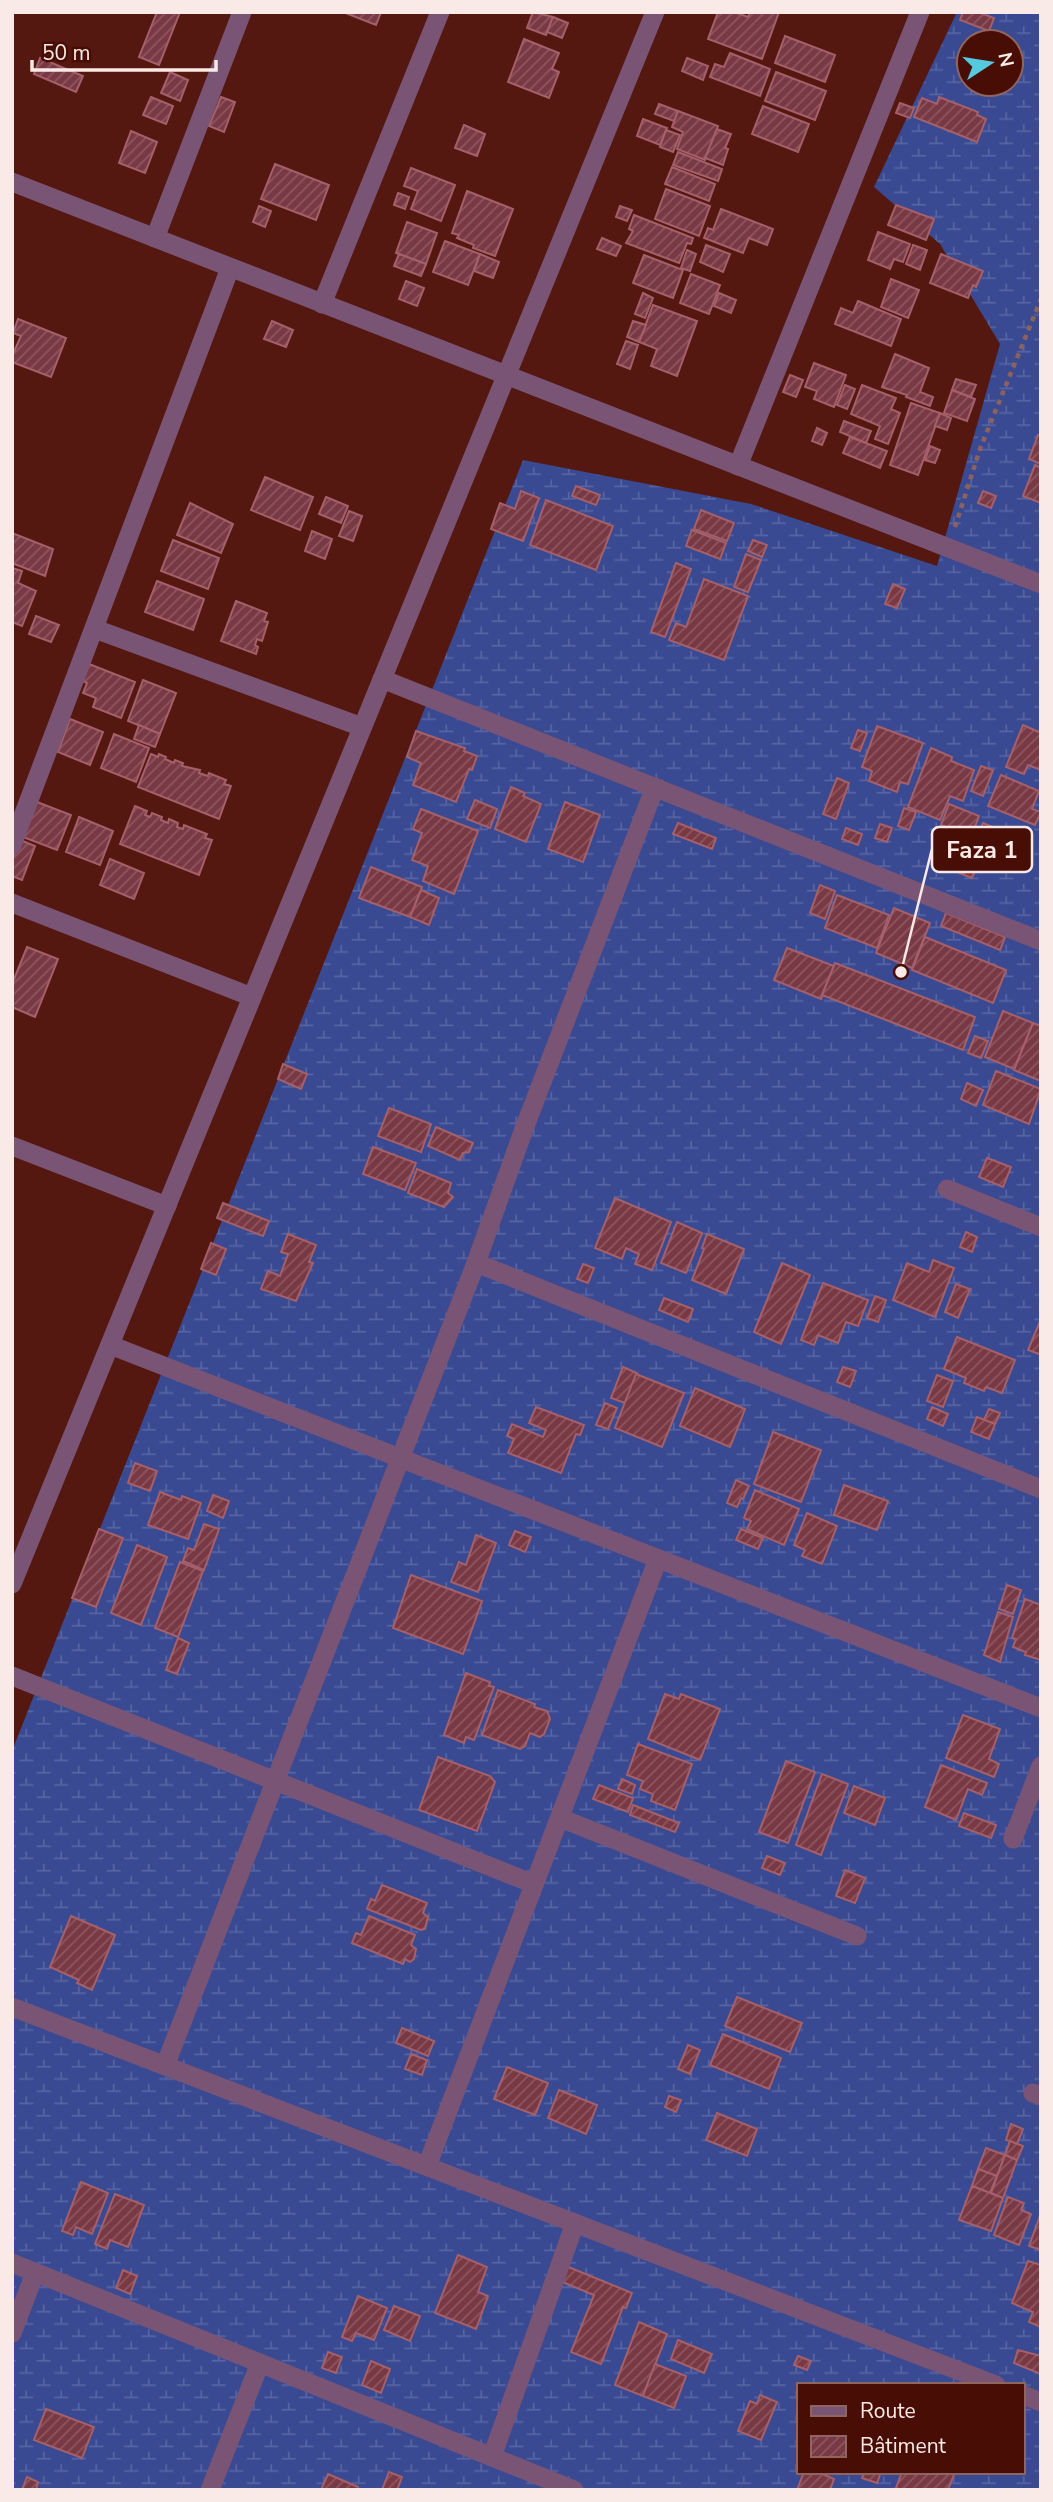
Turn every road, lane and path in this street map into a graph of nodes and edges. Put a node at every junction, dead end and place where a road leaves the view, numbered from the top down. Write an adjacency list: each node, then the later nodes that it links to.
1 (242, 12): 6 (street)
2 (440, 12): 9 (street)
3 (655, 12): 10 (street)
4 (920, 12): 11 (street)
5 (14, 187): 6 (street)
6 (155, 238): 7 (street)
7 (230, 268): 9 (street); 14 (street)
8 (1041, 299): 12 (path)
9 (322, 303): 10 (street)
10 (506, 375): 11 (street); 15 (street)
11 (738, 466): 12 (street)
12 (948, 548): 13 (street)
13 (1041, 584)
14 (95, 629): 16 (street); 18 (street)
15 (382, 679): 16 (street); 17 (street)
16 (362, 727): 21 (street)
17 (654, 787): 20 (street); 26 (street)
18 (12, 845)
19 (12, 903): 21 (street)
20 (1039, 934)
21 (253, 997): 24 (street)
22 (12, 1146): 24 (street)
23 (947, 1189): 25 (street)
24 (167, 1206): 27 (street)
25 (1041, 1227)
26 (476, 1263): 28 (street); 29 (street)
27 (110, 1345): 28 (street); 30 (street)
28 (399, 1458): 31 (street); 36 (street)
29 (1041, 1489)
30 (18, 1556): 32 (street)
31 (658, 1559): 34 (street); 37 (street)
32 (12, 1584)
33 (12, 1676): 36 (street)
34 (1041, 1708)
35 (1041, 1766): 38 (street)
36 (275, 1781): 39 (street); 42 (street)
37 (560, 1818): 39 (street); 40 (street)
38 (1013, 1839)
39 (534, 1885): 43 (street)
40 (857, 1936)
41 (12, 2007): 42 (street)
42 (165, 2066): 43 (street)
43 (427, 2166): 44 (street)
44 (575, 2223): 49 (street); 50 (street)
45 (12, 2263): 46 (street)
46 (35, 2273): 47 (street); 48 (street)
47 (12, 2333)
48 (260, 2363): 50 (street); 52 (street)
49 (991, 2383)
50 (492, 2457): 51 (street)
51 (530, 2482): 53 (street)
52 (210, 2490)
53 (574, 2490)

